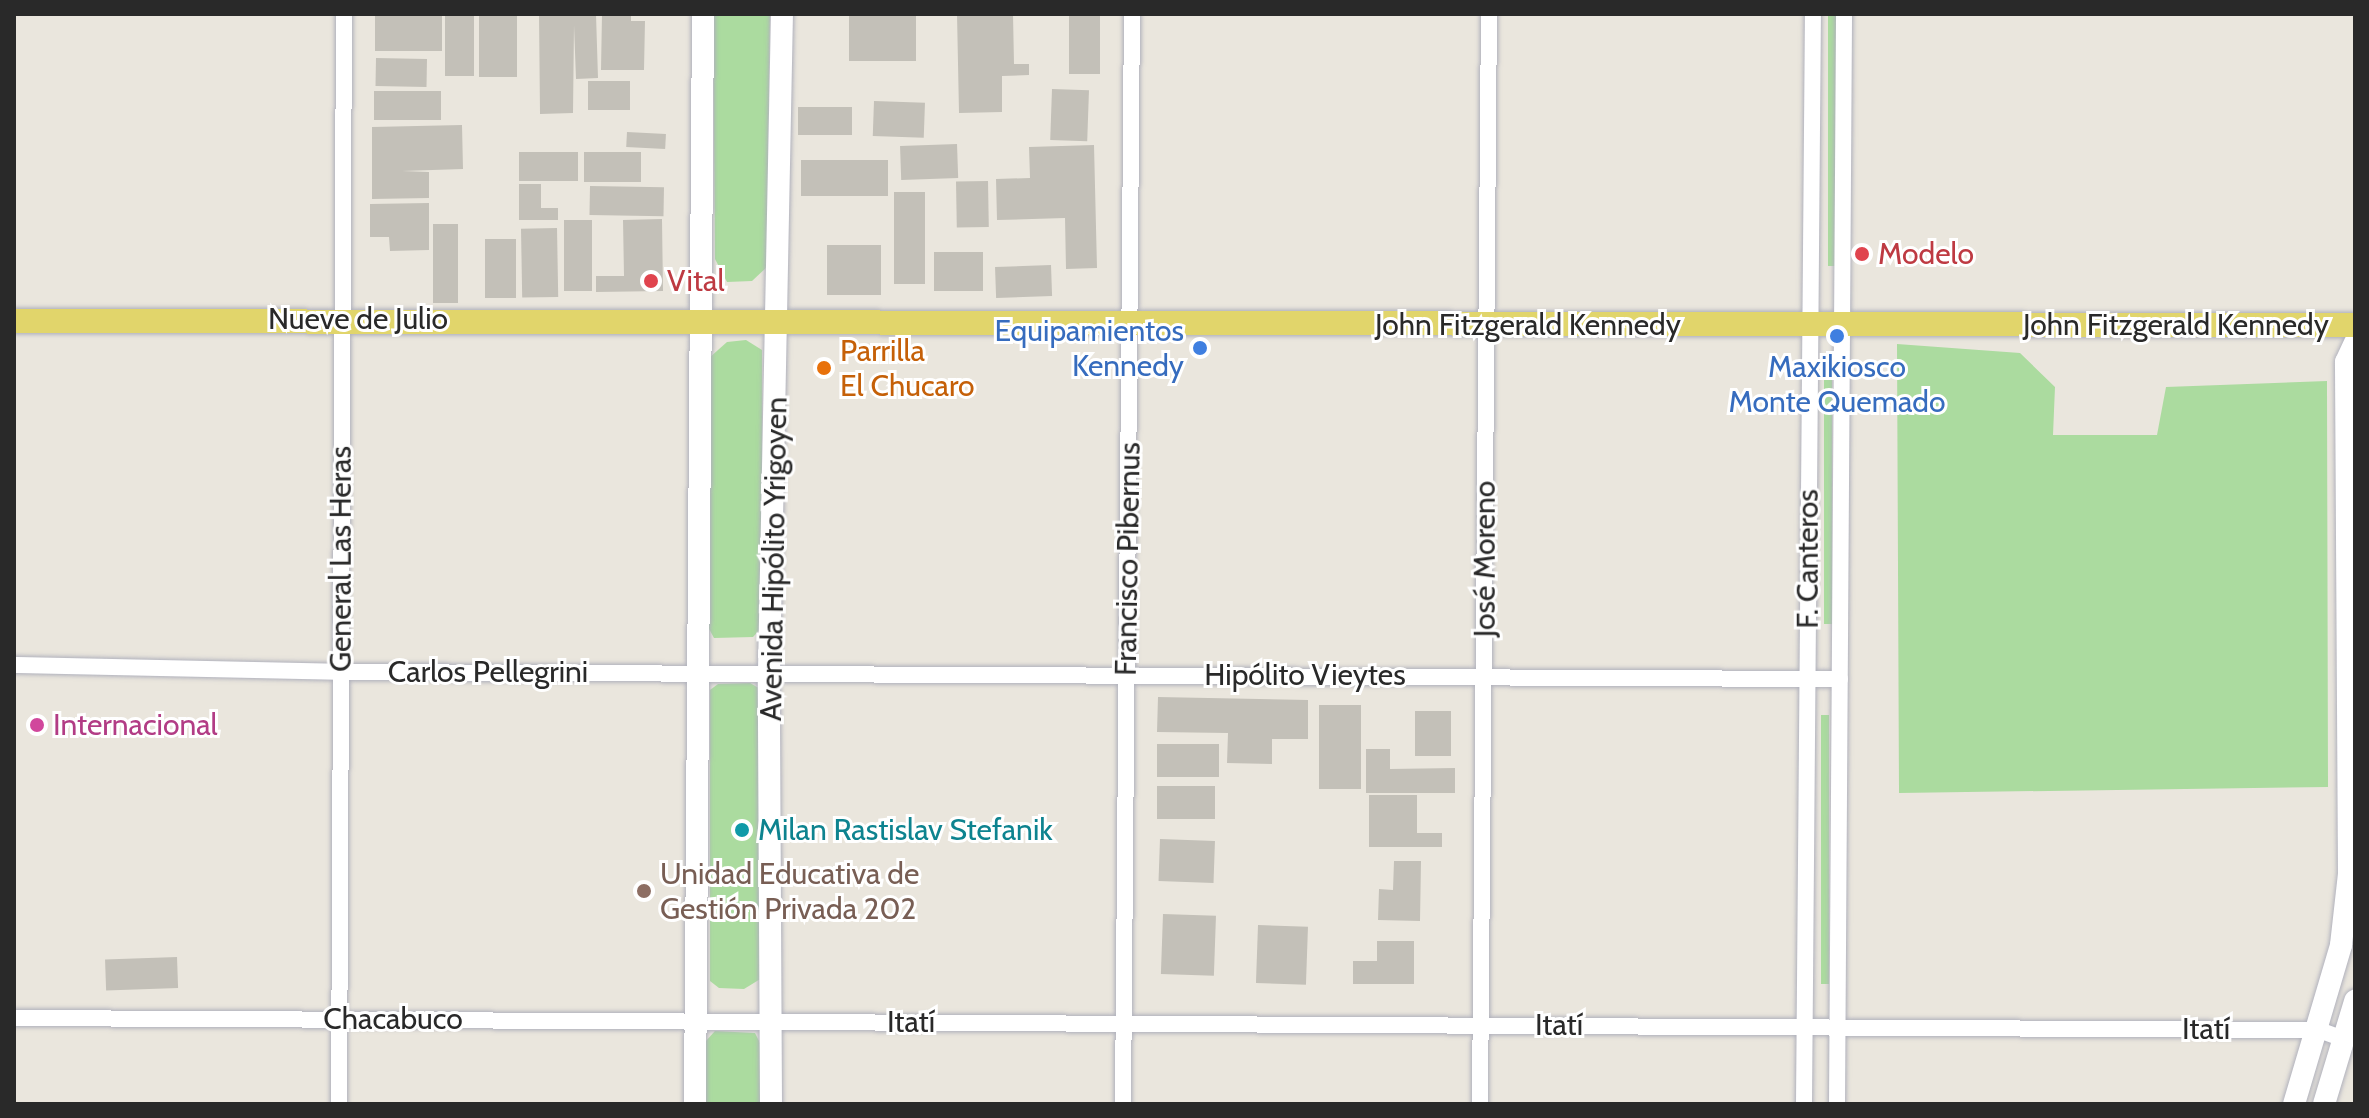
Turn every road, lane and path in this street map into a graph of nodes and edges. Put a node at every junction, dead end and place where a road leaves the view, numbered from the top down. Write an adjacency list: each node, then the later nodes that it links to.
1 (344, 14): 8 (street, General Las Heras)
2 (703, 14): 9 (main road)
3 (782, 14): 10 (main road, Avenida Hipólito Yrigoyen)
4 (1132, 14): 12 (street, Francisco Pibernus)
5 (1489, 14): 13 (street, José Moreno)
6 (1813, 14): 16 (street, F. Canteros)
7 (1844, 14): 14 (street, F. Canteros)
8 (341, 319): 9 (main road, Nueve de Julio); 11 (main road, Nueve de Julio); 21 (street, General Las Heras)
9 (702, 319): 10 (main road, John Fitzgerald Kennedy); 19 (main road)
10 (780, 319): 12 (main road, John Fitzgerald Kennedy); 20 (main road, Avenida Hipólito Yrigoyen)
11 (14, 321)
12 (1130, 323): 13 (main road, John Fitzgerald Kennedy); 22 (street, Francisco Pibernus)
13 (1487, 325): 16 (main road, John Fitzgerald Kennedy); 23 (street, José Moreno)
14 (1844, 325): 15 (main road, John Fitzgerald Kennedy); 16 (main road, John Fitzgerald Kennedy); 25 (street, F. Canteros)
15 (2355, 325)
16 (1810, 326): 24 (street, F. Canteros)
17 (2355, 343): 26 (main road)
18 (14, 665): 21 (street, Carlos Pellegrini)
19 (696, 671): 20 (street, Carlos Pellegrini); 21 (street, Carlos Pellegrini); 30 (main road)
20 (769, 671): 22 (street, Hipólito Vieytes); 31 (main road, Avenida Hipólito Yrigoyen)
21 (341, 672): 29 (street, General Las Heras)
22 (1127, 674): 23 (street, Hipólito Vieytes); 32 (street, Francisco Pibernus)
23 (1484, 677): 24 (street, Hipólito Vieytes); 33 (street, José Moreno)
24 (1807, 679): 25 (street, Hipólito Vieytes); 34 (street, F. Canteros)
25 (1840, 679): 35 (street, F. Canteros)
26 (2348, 947): 36 (main road)
27 (2355, 1001): 37 (main road)
28 (14, 1018): 29 (street, Chacabuco)
29 (339, 1019): 30 (street, Chacabuco); 38 (street, General Las Heras)
30 (695, 1021): 31 (street, Chacabuco); 39 (main road)
31 (772, 1021): 32 (street, Itatí); 40 (main road, Avenida Hipólito Yrigoyen)
32 (1124, 1023): 33 (street, Itatí); 41 (street, Francisco Pibernus)
33 (1481, 1024): 34 (street, Itatí); 42 (street, José Moreno)
34 (1804, 1026): 35 (street, Itatí); 43 (street, F. Canteros)
35 (1838, 1026): 36 (street, Itatí); 44 (street, F. Canteros)
36 (2319, 1030): 37 (street, Itatí); 45 (main road)
37 (2344, 1039): 46 (main road)
38 (339, 1104)
39 (695, 1104)
40 (771, 1104)
41 (1123, 1104)
42 (1480, 1104)
43 (1804, 1104)
44 (1837, 1104)
45 (2294, 1104)
46 (2324, 1104)

